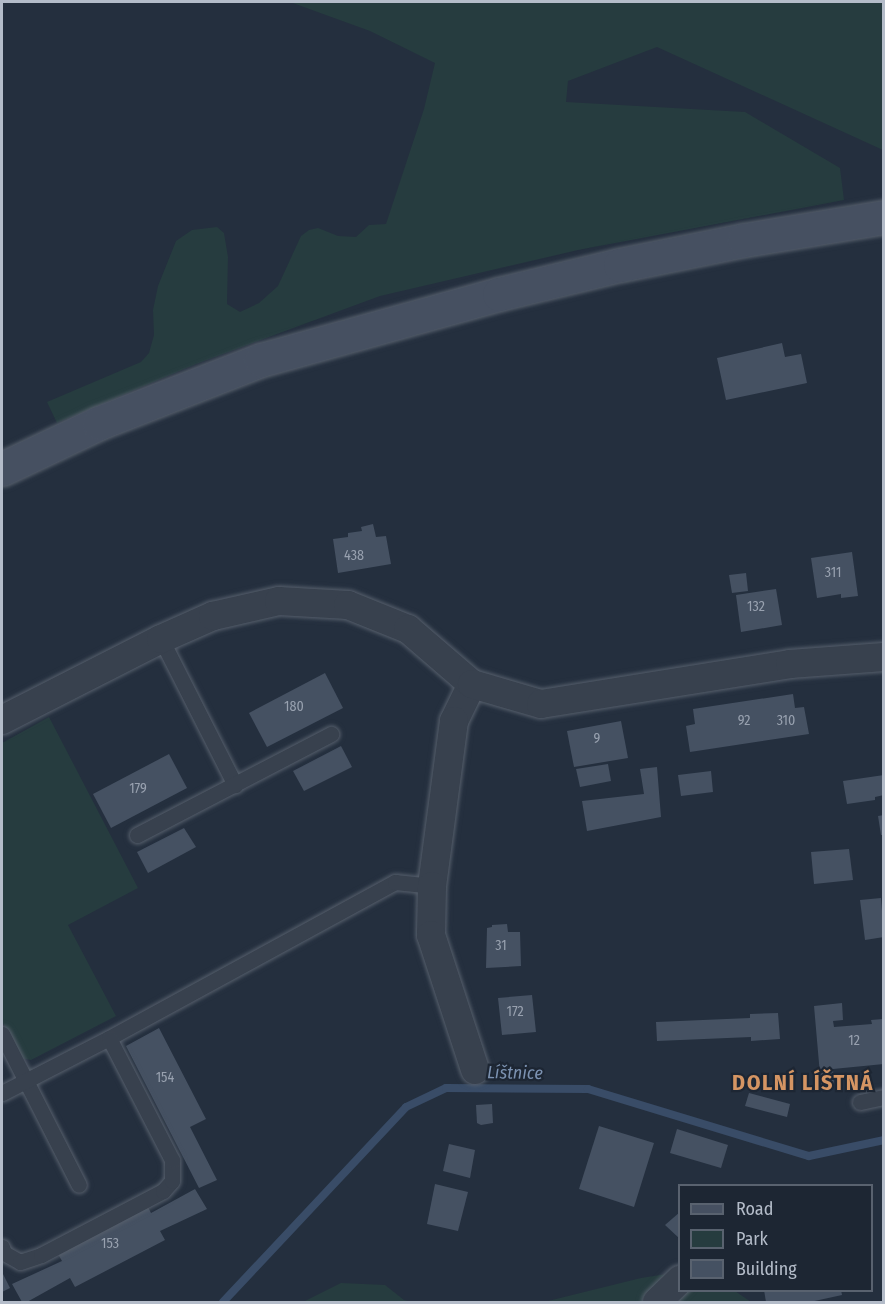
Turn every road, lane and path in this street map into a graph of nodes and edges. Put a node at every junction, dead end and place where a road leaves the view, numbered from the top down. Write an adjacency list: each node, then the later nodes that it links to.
1 (884, 217): 2 (street)
2 (2, 469)
3 (161, 639): 5 (street); 6 (street); 8 (lane)
4 (884, 657): 5 (street)
5 (472, 684): 10 (street)
6 (2, 720)
7 (331, 734): 8 (lane)
8 (235, 785): 9 (lane)
9 (136, 834)
10 (432, 886): 12 (lane); 13 (street)
11 (2, 1034): 14 (lane)
12 (109, 1038): 14 (lane); 19 (lane)
13 (475, 1070)
14 (26, 1080): 15 (lane); 18 (lane)
15 (2, 1093)
16 (884, 1097): 17 (lane)
17 (860, 1102)
18 (79, 1185)
19 (2, 1247)
20 (678, 1282): 21 (street)
21 (657, 1302)

